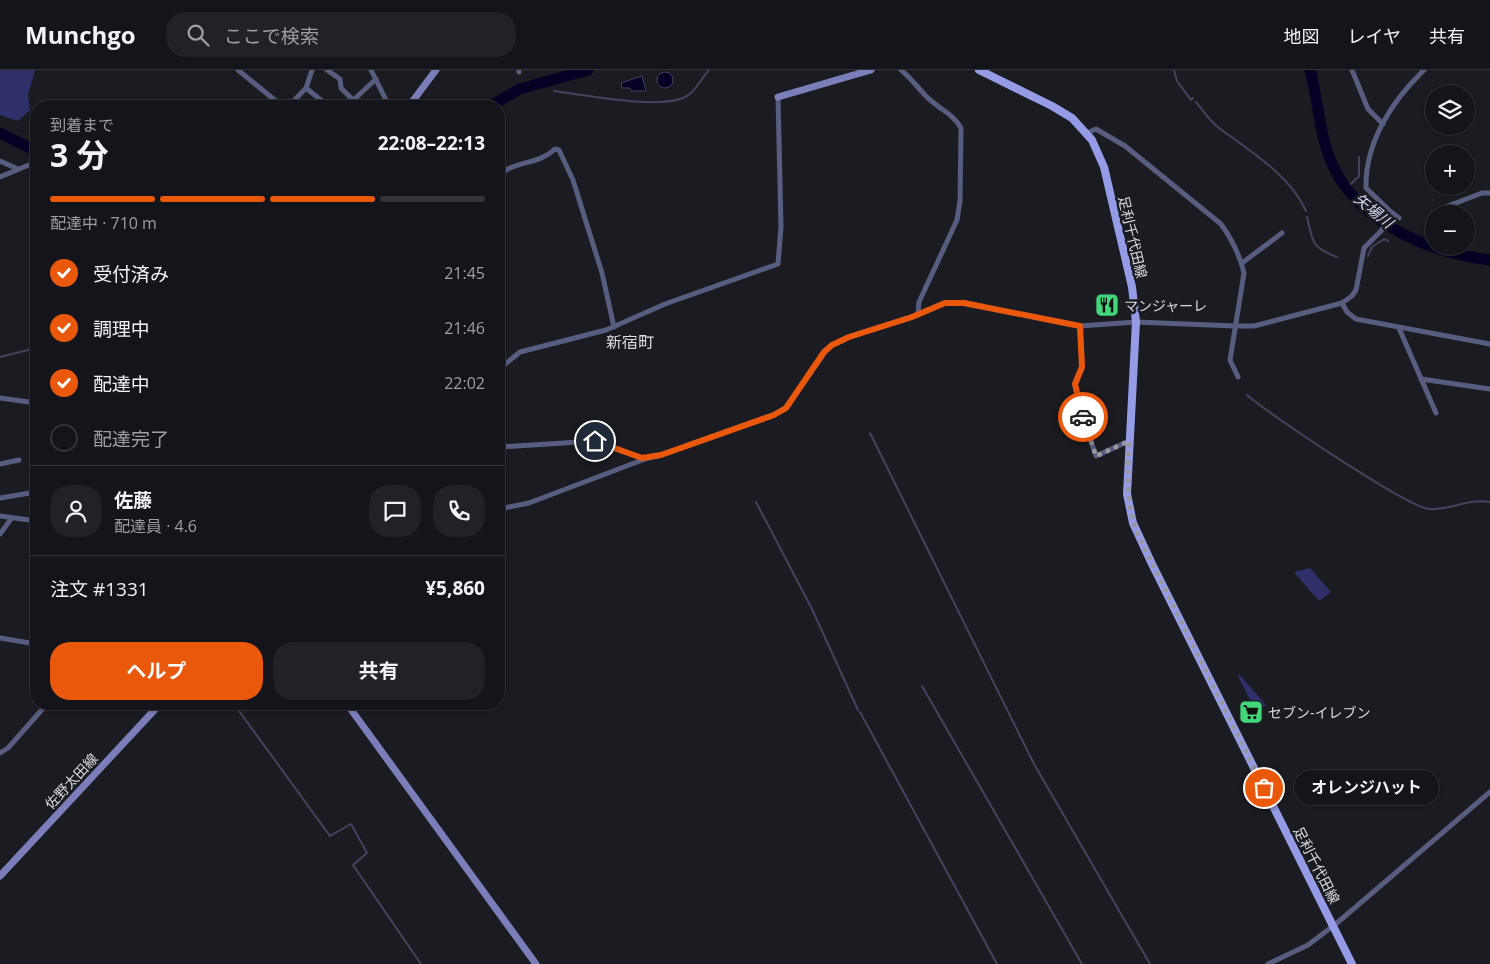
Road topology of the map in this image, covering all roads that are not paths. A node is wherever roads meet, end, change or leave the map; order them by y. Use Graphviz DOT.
graph roads {
  1 [pos="238,70"];
  2 [pos="312,70"];
  3 [pos="327,70"];
  4 [pos="371,70"];
  5 [pos="436,70"];
  6 [pos="871,70"];
  7 [pos="901,70"];
  8 [pos="979,70"];
  9 [pos="1352,70"];
  10 [pos="1424,70"];
  11 [pos="376,79"];
  12 [pos="306,88"];
  13 [pos="778,97"];
  14 [pos="275,100"];
  15 [pos="295,100"];
  16 [pos="321,100"];
  17 [pos="353,100"];
  18 [pos="386,100"];
  19 [pos="414,100"];
  20 [pos="1383,124"];
  21 [pos="1087,133"];
  22 [pos="0,161"];
  23 [pos="30,164"];
  24 [pos="18,169"];
  25 [pos="505,170"];
  26 [pos="0,176"];
  27 [pos="1490,193"];
  28 [pos="1454,204"];
  29 [pos="1451,205"];
  30 [pos="1391,214"];
  31 [pos="1400,218"];
  32 [pos="1282,233"];
  33 [pos="1242,263"];
  34 [pos="1342,302"];
  35 [pos="918,313"];
  36 [pos="1136,322"];
  37 [pos="1080,326"];
  38 [pos="1235,326"];
  39 [pos="614,327"];
  40 [pos="1399,328"];
  41 [pos="1490,344"];
  42 [pos="505,364"];
  43 [pos="1238,377"];
  44 [pos="1421,379"];
  45 [pos="1490,389"];
  46 [pos="0,398"];
  47 [pos="30,402"];
  48 [pos="1436,413"];
  49 [pos="1129,441"];
  50 [pos="505,447"];
  51 [pos="645,459"];
  52 [pos="20,460"];
  53 [pos="0,464"];
  54 [pos="30,493"];
  55 [pos="0,498"];
  56 [pos="505,508"];
  57 [pos="0,516"];
  58 [pos="11,519"];
  59 [pos="30,521"];
  60 [pos="0,534"];
  61 [pos="0,638"];
  62 [pos="30,643"];
  63 [pos="42,710"];
  64 [pos="154,710"];
  65 [pos="351,710"];
  66 [pos="0,753"];
  67 [pos="1490,792"];
  68 [pos="0,876"];
  69 [pos="1333,926"];
  70 [pos="536,964"];
  71 [pos="1268,964"];
  72 [pos="1352,964"];
  1 -- 14 [label="street"];
  2 -- 12 [label="street"];
  3 -- 17 [label="street"];
  4 -- 11 [label="street"];
  5 -- 19 [label="street"];
  6 -- 13 [label="street"];
  7 -- 35 [label="street"];
  8 -- 21 [label="main road, 足利千代田線"];
  9 -- 20 [label="street"];
  10 -- 20 [label="street"];
  11 -- 17 [label="street"];
  11 -- 18 [label="street"];
  12 -- 15 [label="street"];
  12 -- 16 [label="street"];
  13 -- 39 [label="street"];
  20 -- 30 [label="street"];
  21 -- 33 [label="street"];
  21 -- 36 [label="main road, 足利千代田線"];
  22 -- 24 [label="street"];
  23 -- 24 [label="street"];
  24 -- 26 [label="street"];
  25 -- 39 [label="street"];
  27 -- 28 [label="street"];
  28 -- 29 [label="street"];
  30 -- 31 [label="street"];
  30 -- 34 [label="street"];
  32 -- 33 [label="street"];
  33 -- 38 [label="street"];
  34 -- 38 [label="street"];
  34 -- 40 [label="street"];
  35 -- 37 [label="street"];
  35 -- 51 [label="street"];
  36 -- 37 [label="street"];
  36 -- 38 [label="street"];
  36 -- 49 [label="main road, 足利千代田線"];
  37 -- 49 [label="street"];
  38 -- 43 [label="street"];
  39 -- 42 [label="street"];
  40 -- 41 [label="street"];
  40 -- 44 [label="street"];
  44 -- 45 [label="street"];
  44 -- 48 [label="street"];
  46 -- 47 [label="street"];
  49 -- 69 [label="main road, 足利千代田線"];
  50 -- 51 [label="street"];
  51 -- 56 [label="street"];
  52 -- 53 [label="street"];
  54 -- 55 [label="street"];
  57 -- 58 [label="street"];
  58 -- 59 [label="street"];
  58 -- 60 [label="street"];
  61 -- 62 [label="street"];
  63 -- 66 [label="street"];
  64 -- 68 [label="street, 佐野太田線"];
  65 -- 70 [label="street"];
  67 -- 69 [label="street"];
  69 -- 71 [label="street"];
  69 -- 72 [label="main road, 足利千代田線"];
}
